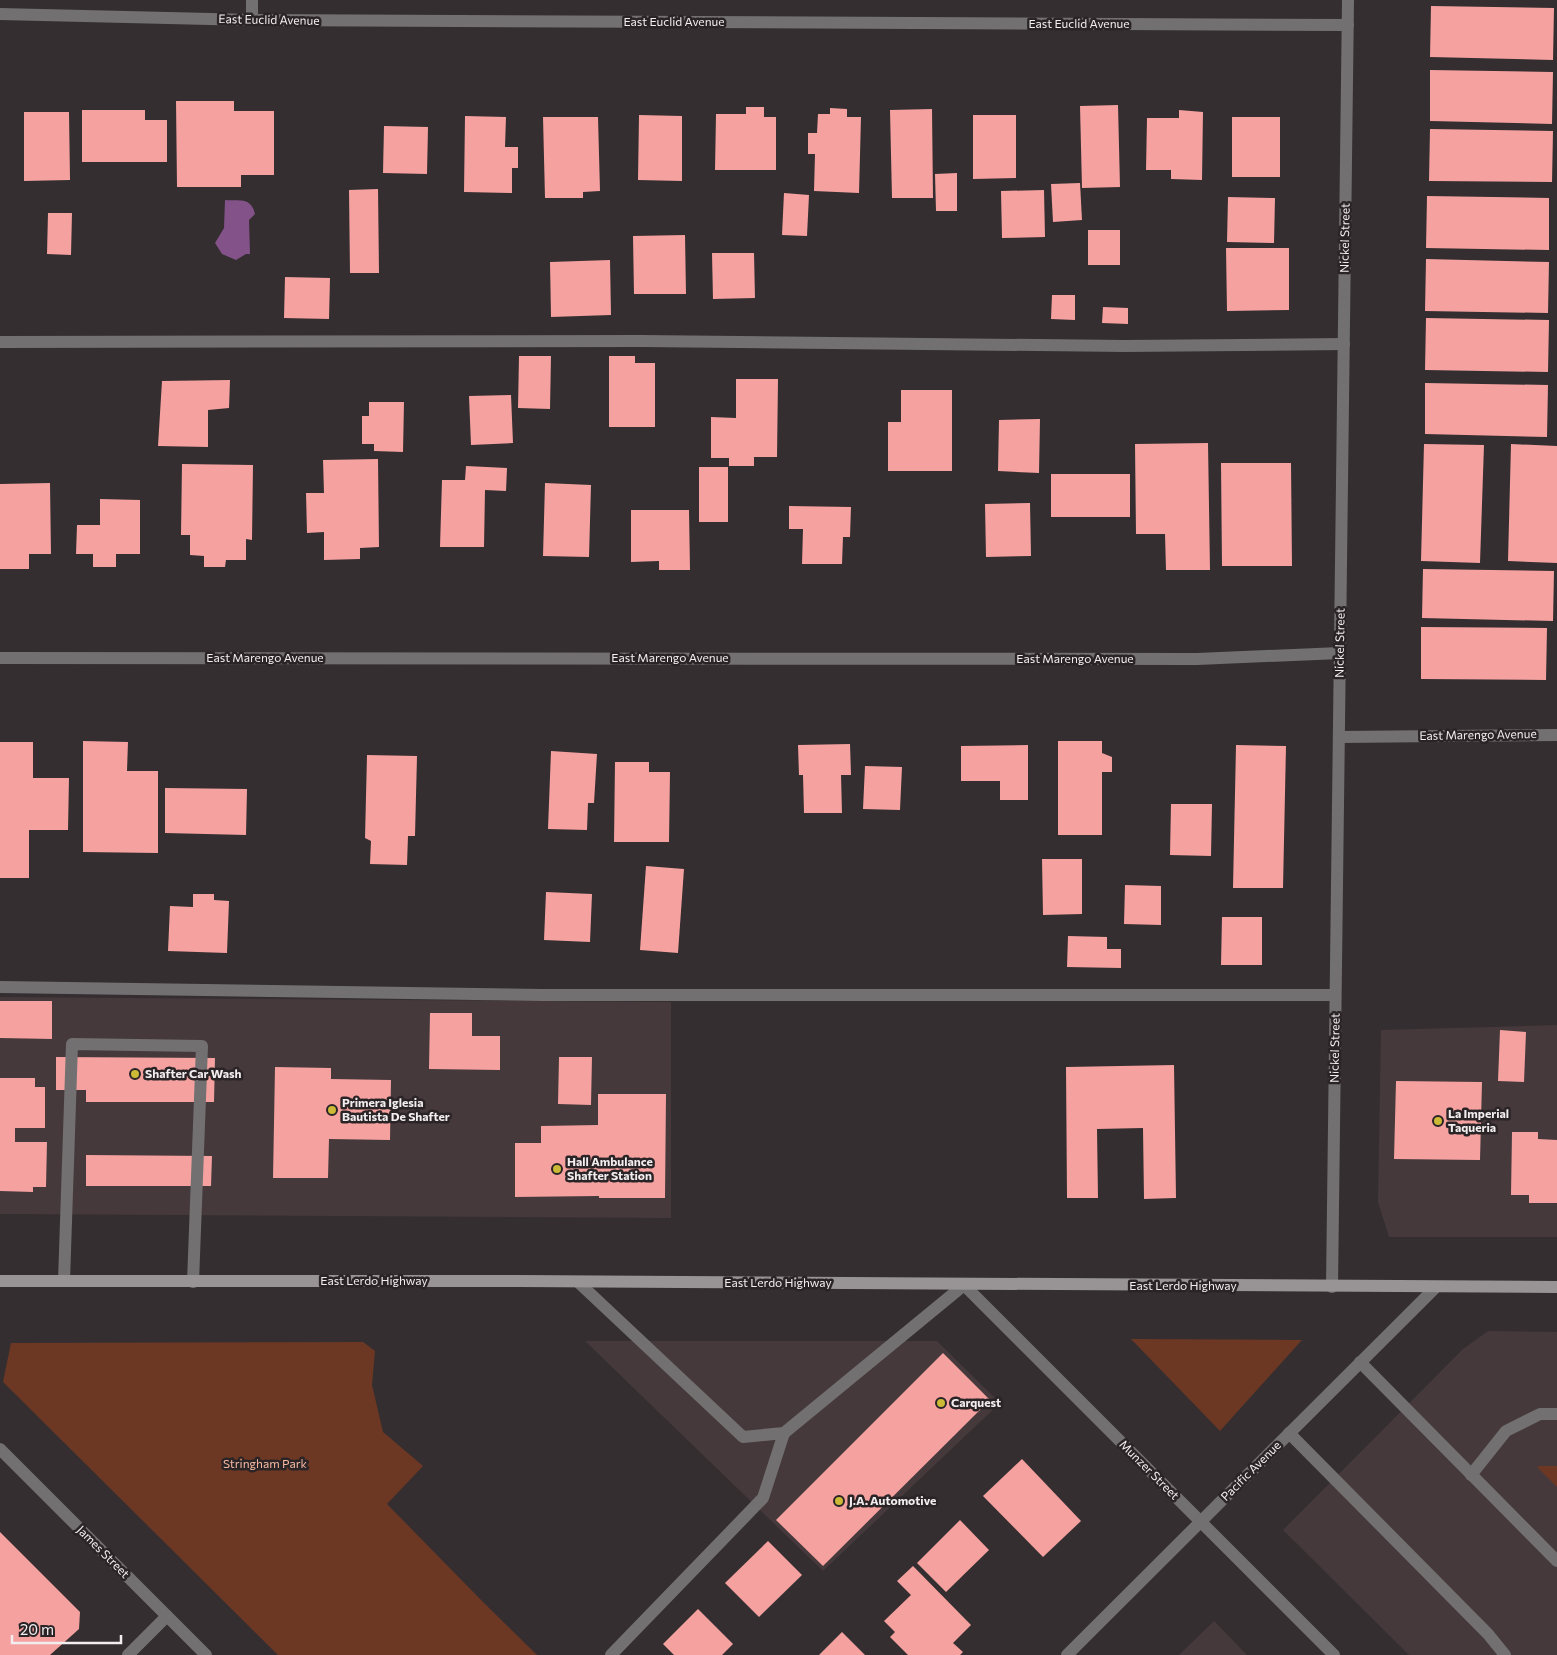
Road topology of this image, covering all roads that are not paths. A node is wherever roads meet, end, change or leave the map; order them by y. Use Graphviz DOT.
graph roads {
  1 [pos="252,0"];
  2 [pos="1348,0"];
  3 [pos="0,14"];
  4 [pos="252,20"];
  5 [pos="1348,25"];
  6 [pos="0,342"];
  7 [pos="1344,344"];
  8 [pos="1340,653"];
  9 [pos="0,658"];
  10 [pos="1557,735"];
  11 [pos="1339,737"];
  12 [pos="0,987"];
  13 [pos="1335,995"];
  14 [pos="0,1281"];
  15 [pos="64,1281"];
  16 [pos="193,1282"];
  17 [pos="578,1282"];
  18 [pos="964,1285"];
  19 [pos="1332,1287"];
  20 [pos="1436,1287"];
  21 [pos="1557,1287"];
  22 [pos="1360,1362"];
  23 [pos="1557,1414"];
  24 [pos="784,1433"];
  25 [pos="1289,1433"];
  26 [pos="0,1449"];
  27 [pos="1471,1475"];
  28 [pos="1200,1522"];
  29 [pos="1557,1561"];
  30 [pos="167,1616"];
  31 [pos="128,1655"];
  32 [pos="206,1655"];
  33 [pos="611,1655"];
  34 [pos="1067,1655"];
  35 [pos="1334,1655"];
  36 [pos="1505,1655"];
  1 -- 4 [label="street"];
  2 -- 5 [label="street, Nickel Street"];
  3 -- 4 [label="street, East Euclid Avenue"];
  4 -- 5 [label="street, East Euclid Avenue"];
  5 -- 7 [label="street, Nickel Street"];
  6 -- 7 [label="street"];
  7 -- 8 [label="street, Nickel Street"];
  8 -- 9 [label="street, East Marengo Avenue"];
  8 -- 11 [label="street, Nickel Street"];
  10 -- 11 [label="street, East Marengo Avenue"];
  11 -- 13 [label="street, Nickel Street"];
  12 -- 13 [label="street"];
  13 -- 19 [label="street, Nickel Street"];
  14 -- 15 [label="main road, East Lerdo Highway"];
  15 -- 16 [label="main road, East Lerdo Highway"];
  15 -- 16 [label="street"];
  16 -- 17 [label="main road, East Lerdo Highway"];
  17 -- 18 [label="main road, East Lerdo Highway"];
  17 -- 24 [label="street"];
  18 -- 19 [label="main road, East Lerdo Highway"];
  18 -- 24 [label="street"];
  18 -- 28 [label="street, Munzer Street"];
  19 -- 20 [label="main road, East Lerdo Highway"];
  20 -- 21 [label="main road, East Lerdo Highway"];
  20 -- 22 [label="street, Pacific Avenue"];
  22 -- 25 [label="street, Pacific Avenue"];
  22 -- 27 [label="street"];
  23 -- 27 [label="street"];
  24 -- 33 [label="street"];
  25 -- 28 [label="street, Pacific Avenue"];
  25 -- 36 [label="street"];
  26 -- 30 [label="street, James Street"];
  27 -- 29 [label="street"];
  28 -- 34 [label="street, Pacific Avenue"];
  28 -- 35 [label="street, Munzer Street"];
  30 -- 31 [label="street"];
  30 -- 32 [label="street, James Street"];
}
